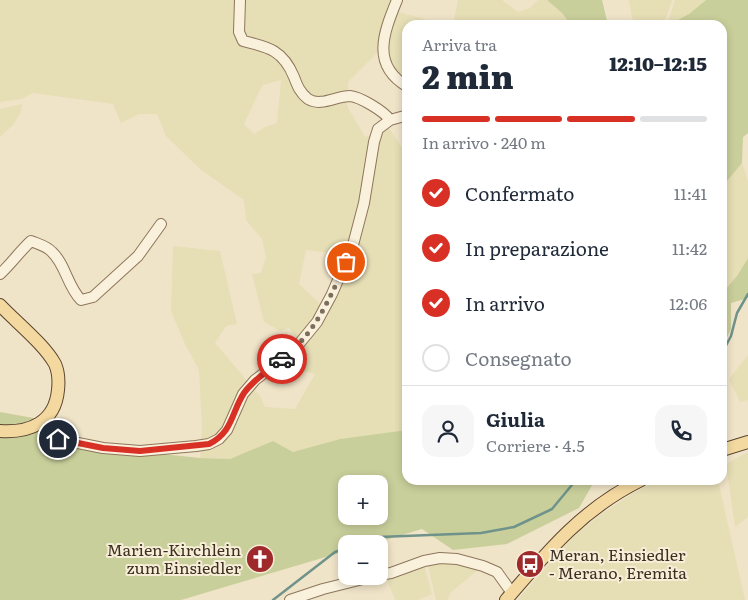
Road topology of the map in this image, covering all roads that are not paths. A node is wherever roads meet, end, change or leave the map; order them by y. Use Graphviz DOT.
graph roads {
  1 [pos="240,0"];
  2 [pos="397,0"];
  3 [pos="402,82"];
  4 [pos="402,117"];
  5 [pos="390,120"];
  6 [pos="161,224"];
  7 [pos="0,274"];
  8 [pos="0,305"];
  9 [pos="40,424"];
  10 [pos="0,431"];
  11 [pos="748,442"];
  12 [pos="727,448"];
  13 [pos="633,485"];
  14 [pos="388,574"];
  15 [pos="339,585"];
  16 [pos="509,596"];
  17 [pos="290,600"];
  1 -- 5 [label="street"];
  2 -- 3 [label="street"];
  4 -- 5 [label="street"];
  5 -- 9 [label="street"];
  6 -- 7 [label="street"];
  8 -- 9 [label="main road"];
  9 -- 10 [label="main road"];
  11 -- 12 [label="main road"];
  13 -- 16 [label="main road"];
  14 -- 16 [label="street"];
  15 -- 17 [label="street"];
}
